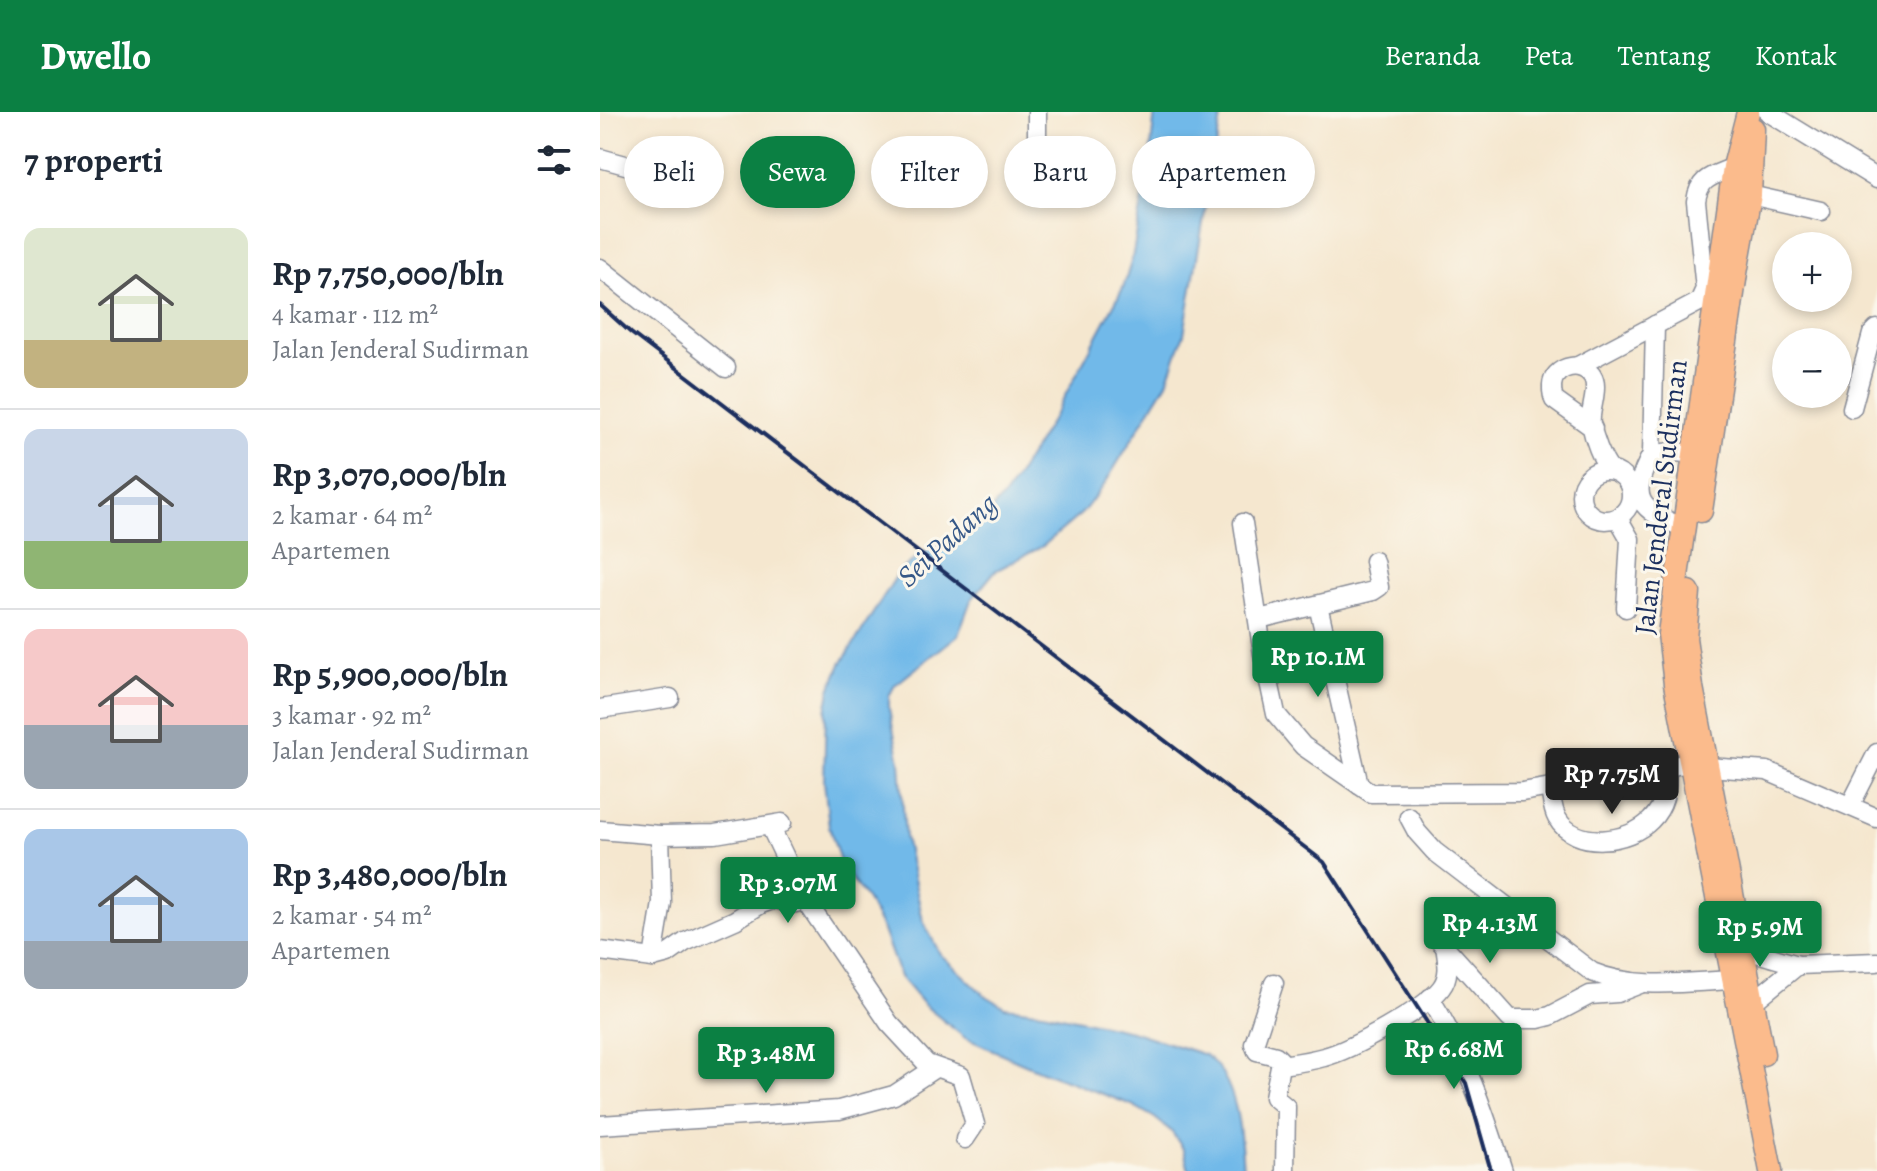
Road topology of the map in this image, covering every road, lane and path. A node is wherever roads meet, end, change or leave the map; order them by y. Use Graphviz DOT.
graph roads {
  1 [pos="1037,112"];
  2 [pos="1751,112"];
  3 [pos="1768,112"];
  4 [pos="1795,119"];
  5 [pos="1037,136"];
  6 [pos="600,158"];
  7 [pos="624,165"];
  8 [pos="1734,167"];
  9 [pos="1877,179"];
  10 [pos="1750,195"];
  11 [pos="1821,211"];
  12 [pos="600,268"];
  13 [pos="1655,325"];
  14 [pos="1877,329"];
  15 [pos="1578,366"];
  16 [pos="726,368"];
  17 [pos="1852,408"];
  18 [pos="1593,428"];
  19 [pos="1652,454"];
  20 [pos="1702,455"];
  21 [pos="1610,470"];
  22 [pos="1633,486"];
  23 [pos="1648,510"];
  24 [pos="1618,518"];
  25 [pos="1243,523"];
  26 [pos="1684,528"];
  27 [pos="1630,539"];
  28 [pos="1374,561"];
  29 [pos="1318,605"];
  30 [pos="1626,608"];
  31 [pos="1259,619"];
  32 [pos="670,698"];
  33 [pos="600,709"];
  34 [pos="1877,753"];
  35 [pos="1699,765"];
  36 [pos="1666,767"];
  37 [pos="1359,785"];
  38 [pos="1550,788"];
  39 [pos="1850,806"];
  40 [pos="1409,817"];
  41 [pos="1877,818"];
  42 [pos="600,830"];
  43 [pos="660,835"];
  44 [pos="806,901"];
  45 [pos="600,951"];
  46 [pos="1735,951"];
  47 [pos="653,958"];
  48 [pos="1877,962"];
  49 [pos="1798,965"];
  50 [pos="1733,980"];
  51 [pos="1644,982"];
  52 [pos="1274,983"];
  53 [pos="1430,998"];
  54 [pos="1746,1004"];
  55 [pos="1281,1065"];
  56 [pos="935,1068"];
  57 [pos="600,1125"];
  58 [pos="965,1139"];
  59 [pos="1285,1171"];
  60 [pos="1503,1171"];
  61 [pos="1771,1171"];
  62 [pos="1786,1171"];
  1 -- 5 [label="street"];
  2 -- 8 [label="main road, Jalan Jenderal Sudirman"];
  2 -- 10 [label="main road, Jalan Jenderal Sudirman"];
  3 -- 4 [label="street"];
  4 -- 9 [label="street"];
  6 -- 7 [label="street"];
  8 -- 13 [label="street"];
  8 -- 20 [label="main road, Jalan Jenderal Sudirman"];
  10 -- 11 [label="street"];
  10 -- 20 [label="main road, Jalan Jenderal Sudirman"];
  12 -- 16 [label="street"];
  13 -- 15 [label="street"];
  13 -- 19 [label="street"];
  14 -- 17 [label="street"];
  15 -- 18 [label="street"];
  15 -- 18 [label="street"];
  18 -- 21 [label="street"];
  19 -- 20 [label="street"];
  19 -- 22 [label="street"];
  20 -- 26 [label="main road, Jalan Jenderal Sudirman"];
  20 -- 35 [label="main road, Jalan Jenderal Sudirman"];
  21 -- 22 [label="street"];
  21 -- 24 [label="street"];
  22 -- 23 [label="street"];
  22 -- 24 [label="street"];
  23 -- 26 [label="street"];
  23 -- 27 [label="street"];
  24 -- 27 [label="street"];
  25 -- 31 [label="street"];
  26 -- 35 [label="main road, Jalan Jenderal Sudirman"];
  27 -- 30 [label="street"];
  28 -- 29 [label="street"];
  29 -- 31 [label="street"];
  29 -- 37 [label="street"];
  31 -- 37 [label="street"];
  32 -- 33 [label="street"];
  34 -- 39 [label="street"];
  35 -- 36 [label="street"];
  35 -- 39 [label="street"];
  35 -- 46 [label="main road, Jalan Jenderal Sudirman"];
  36 -- 38 [label="street"];
  36 -- 38 [label="street"];
  37 -- 38 [label="street"];
  39 -- 41 [label="street"];
  40 -- 51 [label="street"];
  42 -- 43 [label="street"];
  43 -- 44 [label="street"];
  43 -- 47 [label="street"];
  44 -- 47 [label="street"];
  44 -- 56 [label="street"];
  45 -- 47 [label="street"];
  46 -- 49 [label="street"];
  46 -- 50 [label="main road, Jalan Jenderal Sudirman"];
  46 -- 54 [label="main road, Jalan Jenderal Sudirman"];
  48 -- 49 [label="street"];
  49 -- 54 [label="street"];
  50 -- 51 [label="street"];
  50 -- 54 [label="main road, Jalan Jenderal Sudirman"];
  51 -- 53 [label="street"];
  52 -- 55 [label="street"];
  53 -- 55 [label="street"];
  53 -- 60 [label="street"];
  54 -- 61 [label="main road, Jalan Jenderal Sudirman"];
  54 -- 62 [label="main road, Jalan Jenderal Sudirman"];
  55 -- 59 [label="street"];
  56 -- 57 [label="street"];
  56 -- 58 [label="street"];
}
